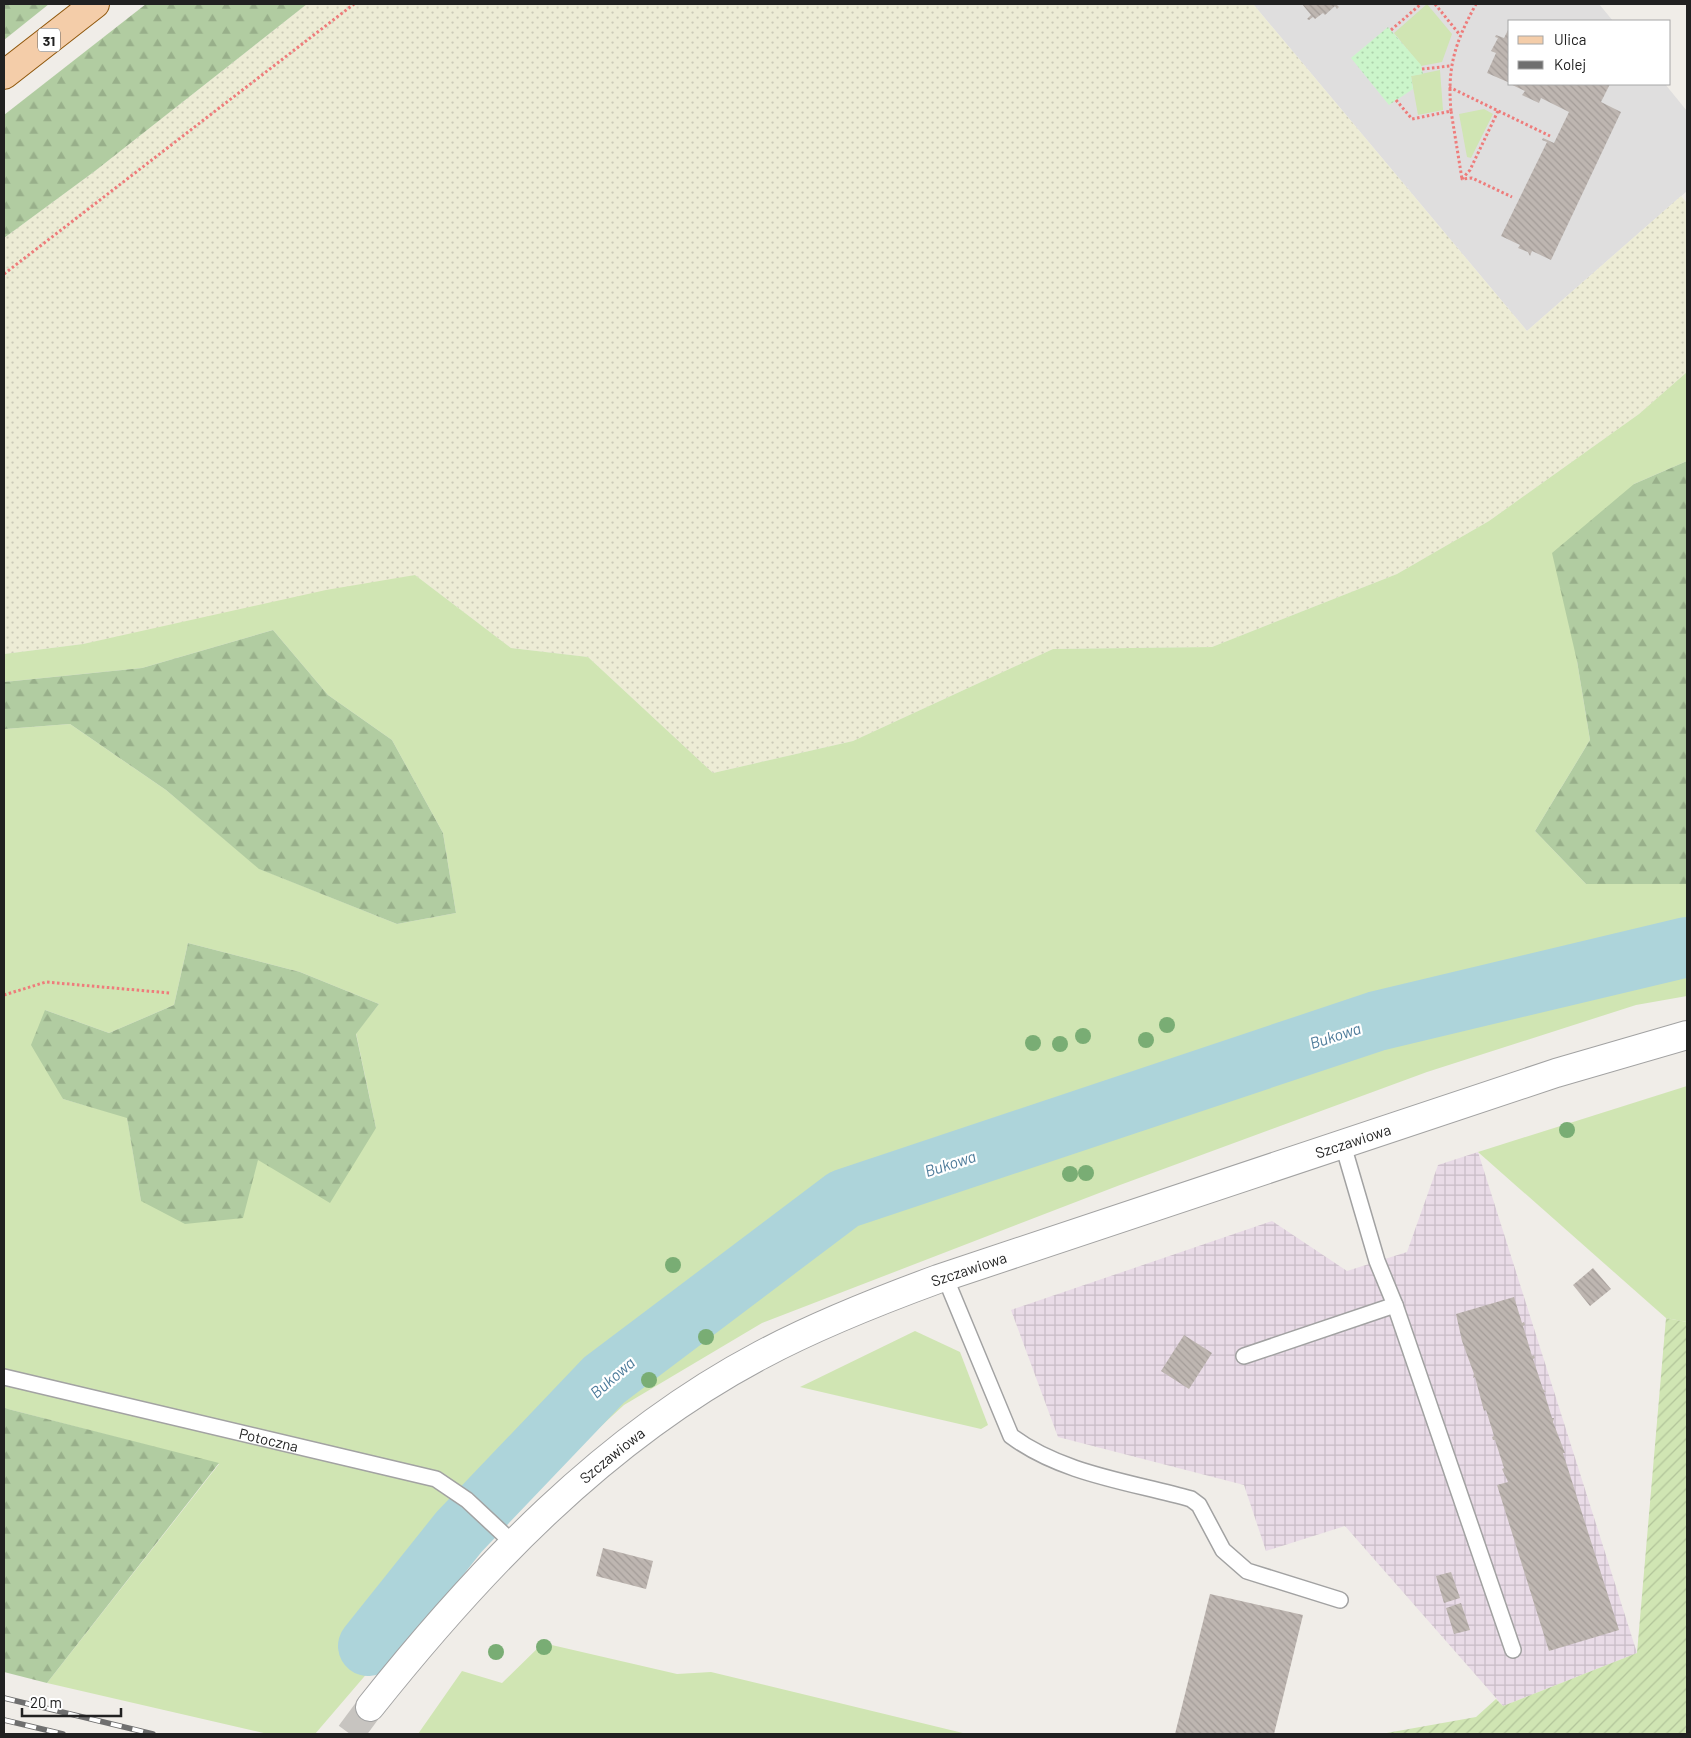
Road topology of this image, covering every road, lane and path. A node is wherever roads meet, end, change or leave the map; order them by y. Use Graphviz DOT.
graph roads {
  1 [pos="95,4"];
  2 [pos="354,4"];
  3 [pos="1421,4"];
  4 [pos="1434,4"];
  5 [pos="1476,4"];
  6 [pos="1391,30"];
  7 [pos="1460,35"];
  8 [pos="1450,66"];
  9 [pos="1422,69"];
  10 [pos="4,75"];
  11 [pos="1449,87"];
  12 [pos="1396,100"];
  13 [pos="1451,111"];
  14 [pos="1498,111"];
  15 [pos="1550,136"];
  16 [pos="1462,179"];
  17 [pos="1512,197"];
  18 [pos="4,274"];
  19 [pos="170,993"];
  20 [pos="4,995"];
  21 [pos="1687,1035"];
  22 [pos="1343,1145"];
  23 [pos="945,1277"];
  24 [pos="1395,1305"];
  25 [pos="1244,1356"];
  26 [pos="4,1377"];
  27 [pos="513,1543"];
  28 [pos="1340,1600"];
  29 [pos="1513,1650"];
  30 [pos="370,1707"];
  1 -- 10 [label="main road, 31"];
  2 -- 18 [label="path"];
  3 -- 6 [label="path"];
  4 -- 7 [label="path"];
  5 -- 7 [label="path"];
  7 -- 8 [label="path"];
  8 -- 9 [label="path"];
  8 -- 11 [label="path"];
  11 -- 13 [label="path"];
  11 -- 14 [label="path"];
  12 -- 13 [label="path"];
  13 -- 16 [label="path"];
  14 -- 15 [label="path"];
  14 -- 16 [label="path"];
  16 -- 17 [label="path"];
  19 -- 20 [label="path"];
  21 -- 22 [label="street, Szczawiowa"];
  22 -- 23 [label="street, Szczawiowa"];
  22 -- 24 [label="lane"];
  23 -- 27 [label="street, Szczawiowa"];
  23 -- 28 [label="lane"];
  24 -- 25 [label="lane"];
  24 -- 29 [label="lane"];
  26 -- 27 [label="lane, Potoczna"];
  27 -- 30 [label="street, Szczawiowa"];
}
